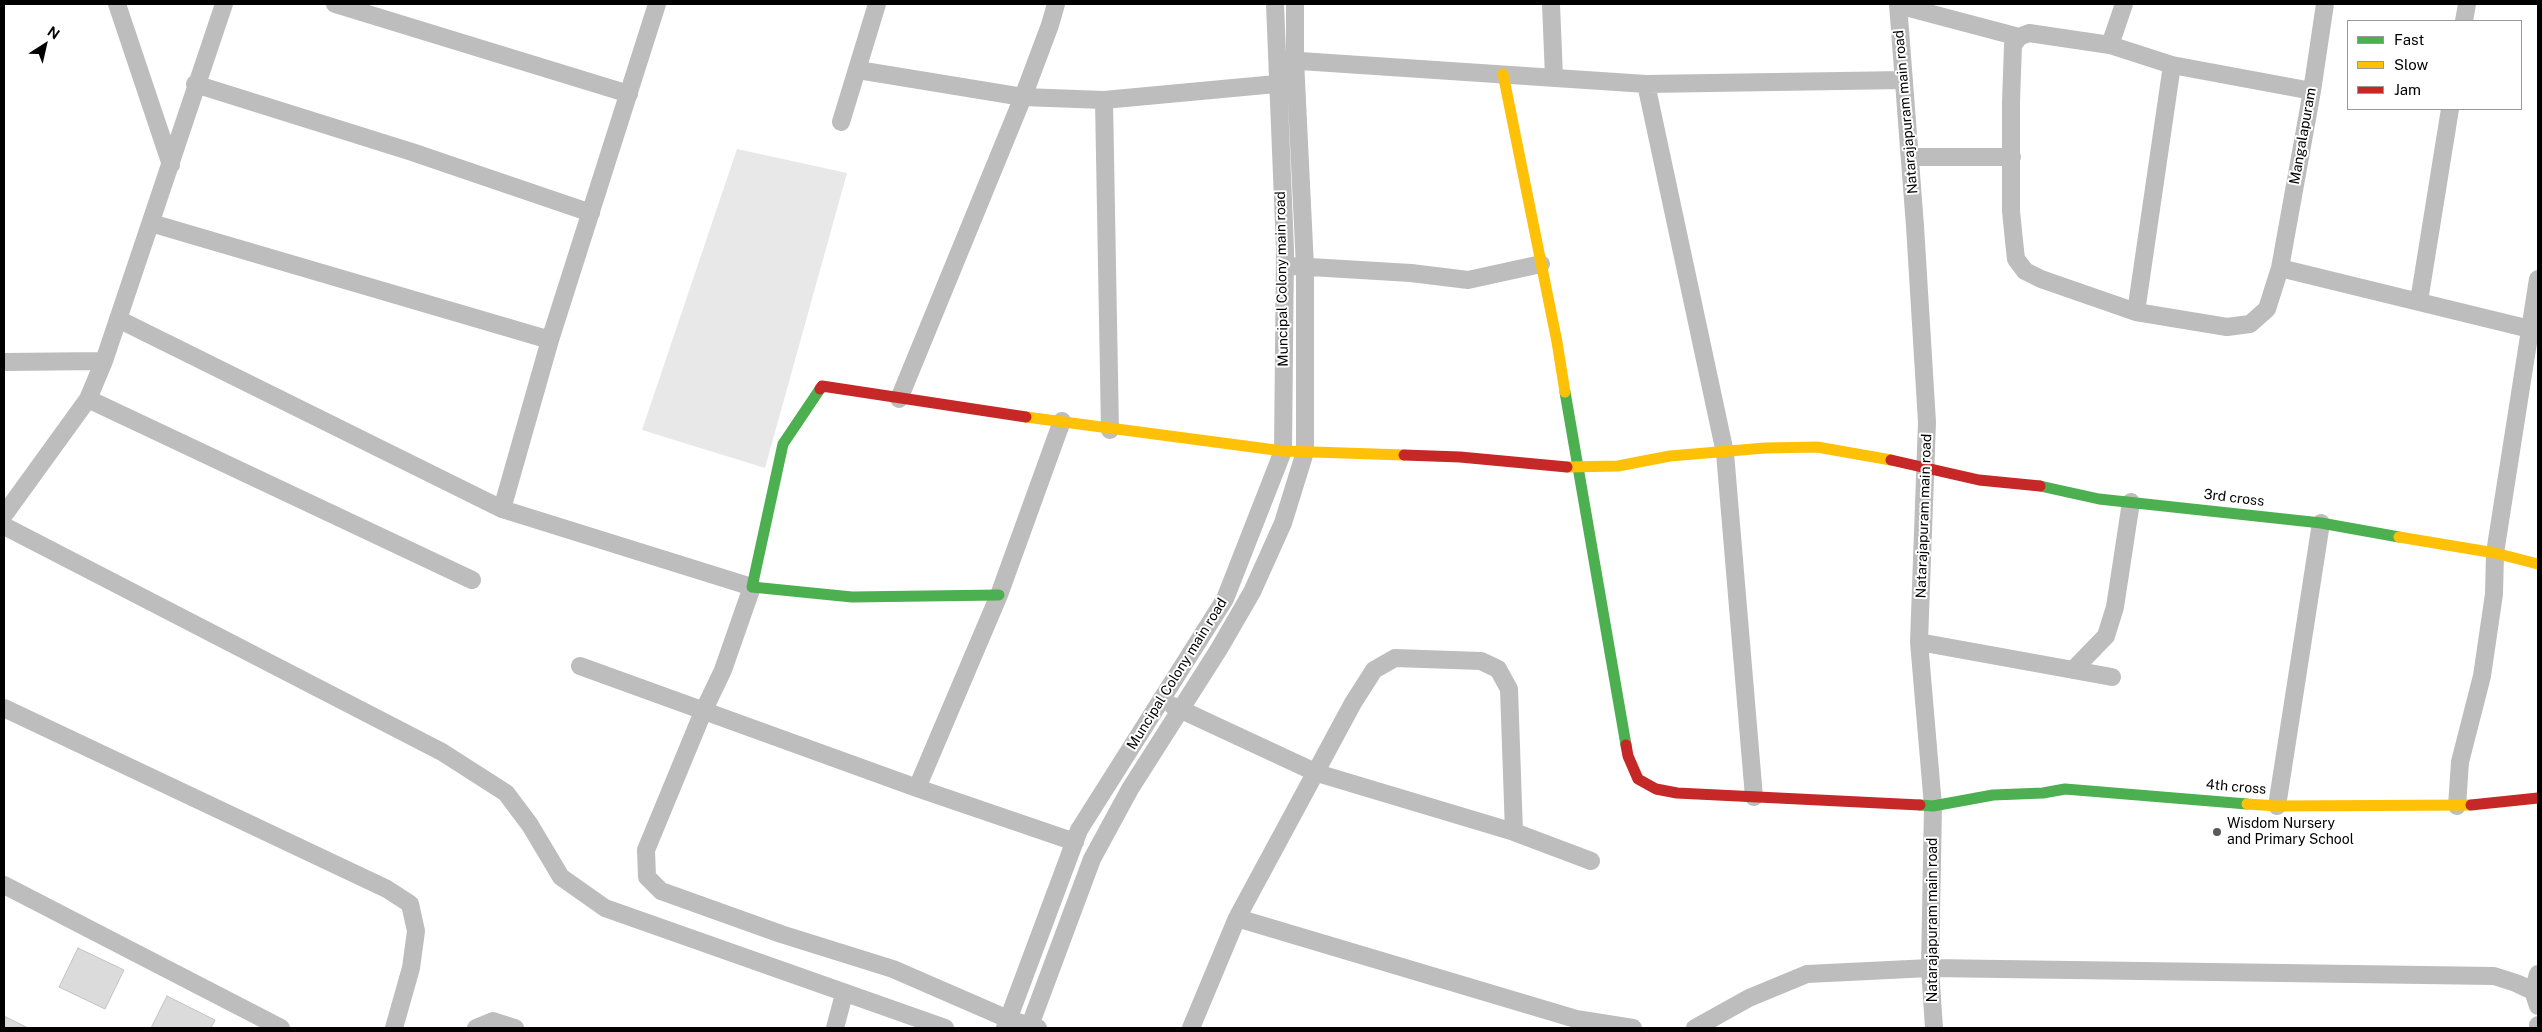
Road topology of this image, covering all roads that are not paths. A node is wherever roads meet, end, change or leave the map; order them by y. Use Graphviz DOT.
graph roads {
  1 [pos="117,4"];
  2 [pos="224,4"];
  3 [pos="335,4"];
  4 [pos="657,4"];
  5 [pos="877,4"];
  6 [pos="1056,4"];
  7 [pos="1275,4"];
  8 [pos="1295,4"];
  9 [pos="1551,4"];
  10 [pos="1898,4"];
  11 [pos="2124,4"];
  12 [pos="2325,4"];
  13 [pos="2467,4"];
  14 [pos="2464,20"];
  15 [pos="2019,37"];
  16 [pos="2110,45"];
  17 [pos="1276,60"];
  18 [pos="1295,60"];
  19 [pos="2172,65"];
  20 [pos="858,70"];
  21 [pos="1503,74"];
  22 [pos="1554,77"];
  23 [pos="1904,80"];
  24 [pos="195,84"];
  25 [pos="1276,84"];
  26 [pos="1646,84"];
  27 [pos="2312,91"];
  28 [pos="629,94"];
  29 [pos="1023,97"];
  30 [pos="1104,100"];
  31 [pos="2450,110"];
  32 [pos="841,122"];
  33 [pos="1910,157"];
  34 [pos="2012,158"];
  35 [pos="171,165"];
  36 [pos="591,213"];
  37 [pos="151,223"];
  38 [pos="1541,264"];
  39 [pos="1285,266"];
  40 [pos="1305,267"];
  41 [pos="2280,268"];
  42 [pos="2538,279"];
  43 [pos="2419,301"];
  44 [pos="2136,312"];
  45 [pos="118,318"];
  46 [pos="2534,330"];
  47 [pos="550,340"];
  48 [pos="104,361"];
  49 [pos="4,362"];
  50 [pos="88,399"];
  51 [pos="899,399"];
  52 [pos="1062,421"];
  53 [pos="1110,430"];
  54 [pos="1282,451"];
  55 [pos="1305,452"];
  56 [pos="1725,453"];
  57 [pos="1926,467"];
  58 [pos="1576,468"];
  59 [pos="2131,502"];
  60 [pos="502,509"];
  61 [pos="4,515"];
  62 [pos="2321,523"];
  63 [pos="4,526"];
  64 [pos="2495,553"];
  65 [pos="2538,564"];
  66 [pos="472,580"];
  67 [pos="752,587"];
  68 [pos="999,595"];
  69 [pos="1919,642"];
  70 [pos="580,666"];
  71 [pos="2074,670"];
  72 [pos="2112,677"];
  73 [pos="1161,700"];
  74 [pos="4,708"];
  75 [pos="1182,710"];
  76 [pos="703,712"];
  77 [pos="1317,773"];
  78 [pos="917,788"];
  79 [pos="1754,797"];
  80 [pos="2538,798"];
  81 [pos="1933,806"];
  82 [pos="2277,806"];
  83 [pos="2457,806"];
  84 [pos="1514,832"];
  85 [pos="1075,842"];
  86 [pos="1591,861"];
  87 [pos="4,885"];
  88 [pos="1237,918"];
  89 [pos="1930,968"];
  90 [pos="2538,974"];
  91 [pos="844,994"];
  92 [pos="2536,998"];
  93 [pos="1006,1024"];
  94 [pos="1032,1027"];
  95 [pos="281,1028"];
  96 [pos="394,1028"];
  97 [pos="476,1028"];
  98 [pos="515,1028"];
  99 [pos="835,1028"];
  100 [pos="945,1028"];
  101 [pos="1190,1028"];
  102 [pos="1633,1028"];
  103 [pos="1695,1028"];
  104 [pos="1934,1028"];
  1 -- 35 [label="street"];
  2 -- 24 [label="street"];
  3 -- 28 [label="street"];
  4 -- 28 [label="street"];
  5 -- 20 [label="street"];
  6 -- 29 [label="street"];
  7 -- 17 [label="street, Muncipal Colony main road"];
  8 -- 18 [label="street"];
  9 -- 22 [label="street"];
  10 -- 15 [label="street"];
  10 -- 23 [label="street, Natarajapuram main road"];
  11 -- 16 [label="street"];
  12 -- 27 [label="street, Mangalapuram"];
  13 -- 14 [label="street"];
  15 -- 16 [label="street"];
  15 -- 34 [label="street, Mangalapuram"];
  16 -- 19 [label="street"];
  17 -- 18 [label="street"];
  17 -- 25 [label="street, Muncipal Colony main road"];
  18 -- 21 [label="street"];
  18 -- 40 [label="street"];
  19 -- 27 [label="street"];
  19 -- 44 [label="street"];
  20 -- 29 [label="street"];
  20 -- 32 [label="street"];
  21 -- 22 [label="street"];
  21 -- 38 [label="street, 4th cross"];
  22 -- 26 [label="street"];
  23 -- 26 [label="street"];
  23 -- 33 [label="street, Natarajapuram main road"];
  24 -- 35 [label="street"];
  24 -- 36 [label="street"];
  25 -- 30 [label="street"];
  25 -- 39 [label="street, Muncipal Colony main road"];
  26 -- 56 [label="street"];
  27 -- 41 [label="street, Mangalapuram"];
  28 -- 36 [label="street"];
  29 -- 30 [label="street"];
  29 -- 51 [label="street"];
  30 -- 53 [label="street"];
  31 -- 43 [label="street"];
  33 -- 34 [label="street"];
  33 -- 57 [label="street, Natarajapuram main road"];
  34 -- 44 [label="street, Mangalapuram"];
  35 -- 37 [label="street"];
  36 -- 47 [label="street"];
  37 -- 45 [label="street"];
  37 -- 47 [label="street"];
  38 -- 40 [label="street"];
  38 -- 58 [label="street, 4th cross"];
  39 -- 40 [label="street"];
  39 -- 54 [label="street, Muncipal Colony main road"];
  40 -- 55 [label="street"];
  41 -- 43 [label="street"];
  41 -- 44 [label="street, Mangalapuram"];
  42 -- 46 [label="street"];
  43 -- 46 [label="street"];
  45 -- 48 [label="street"];
  45 -- 60 [label="street"];
  46 -- 64 [label="street"];
  47 -- 60 [label="street"];
  48 -- 49 [label="street"];
  48 -- 50 [label="street"];
  50 -- 61 [label="street"];
  50 -- 66 [label="street"];
  51 -- 52 [label="street, 3rd cross"];
  51 -- 67 [label="street, 3rd cross"];
  52 -- 53 [label="street, 3rd cross"];
  52 -- 68 [label="street"];
  53 -- 54 [label="street, 3rd cross"];
  54 -- 55 [label="street, 3rd cross"];
  54 -- 73 [label="street, Muncipal Colony main road"];
  55 -- 58 [label="street, 3rd cross"];
  55 -- 75 [label="street"];
  56 -- 57 [label="street, 3rd cross"];
  56 -- 58 [label="street, 3rd cross"];
  56 -- 79 [label="street"];
  57 -- 59 [label="street, 3rd cross"];
  57 -- 69 [label="street, Natarajapuram main road"];
  58 -- 79 [label="street, 4th cross"];
  59 -- 62 [label="street, 3rd cross"];
  59 -- 71 [label="street"];
  60 -- 67 [label="street"];
  62 -- 64 [label="street, 3rd cross"];
  62 -- 82 [label="street"];
  63 -- 91 [label="street"];
  64 -- 65 [label="street, 3rd cross"];
  64 -- 83 [label="street"];
  67 -- 68 [label="street"];
  67 -- 76 [label="street"];
  68 -- 78 [label="street"];
  69 -- 71 [label="street"];
  69 -- 81 [label="street, Natarajapuram main road"];
  70 -- 76 [label="street"];
  71 -- 72 [label="street"];
  73 -- 75 [label="street"];
  73 -- 85 [label="street, Muncipal Colony main road"];
  74 -- 96 [label="street"];
  75 -- 77 [label="street"];
  75 -- 94 [label="street"];
  76 -- 78 [label="street"];
  76 -- 93 [label="street"];
  77 -- 84 [label="street"];
  77 -- 84 [label="street"];
  77 -- 88 [label="street"];
  78 -- 85 [label="street"];
  79 -- 81 [label="street, 4th cross"];
  80 -- 83 [label="street, 4th cross"];
  81 -- 82 [label="street, 4th cross"];
  81 -- 89 [label="street, Natarajapuram main road"];
  82 -- 83 [label="street, 4th cross"];
  84 -- 86 [label="street"];
  85 -- 93 [label="street, Muncipal Colony main road"];
  87 -- 95 [label="street"];
  88 -- 101 [label="street"];
  88 -- 102 [label="street"];
  89 -- 92 [label="street"];
  89 -- 103 [label="street"];
  89 -- 104 [label="street, Natarajapuram main road"];
  90 -- 92 [label="street"];
  91 -- 99 [label="street"];
  91 -- 100 [label="street"];
  93 -- 94 [label="street"];
  97 -- 98 [label="street"];
}
